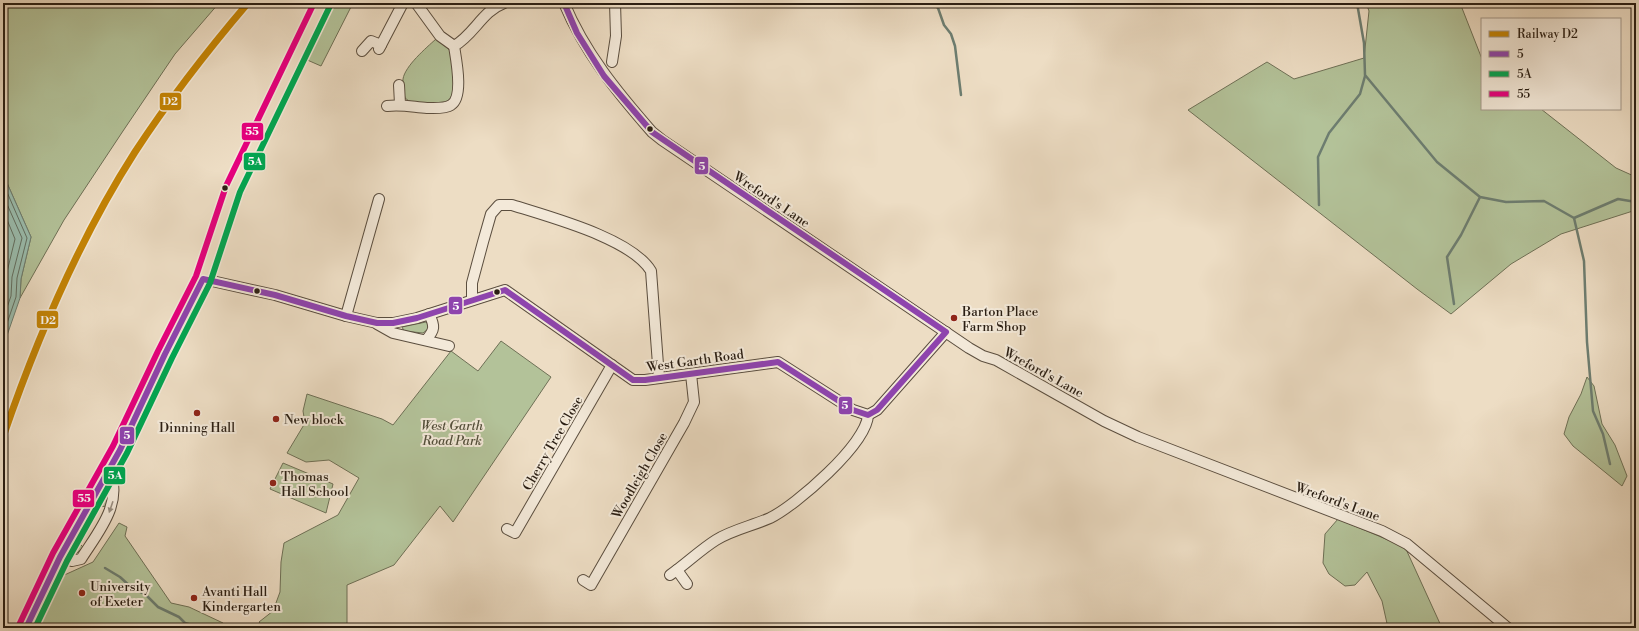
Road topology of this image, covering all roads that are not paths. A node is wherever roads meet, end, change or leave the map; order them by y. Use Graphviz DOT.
graph roads {
  1 [pos="323,3"];
  2 [pos="402,3"];
  3 [pos="416,3"];
  4 [pos="504,3"];
  5 [pos="564,3"];
  6 [pos="614,3"];
  7 [pos="454,46"];
  8 [pos="362,51"];
  9 [pos="612,62"];
  10 [pos="399,85"];
  11 [pos="400,104"];
  12 [pos="387,106"];
  13 [pos="379,199"];
  14 [pos="204,279"];
  15 [pos="472,300"];
  16 [pos="429,314"];
  17 [pos="346,316"];
  18 [pos="377,323"];
  19 [pos="946,332"];
  20 [pos="426,340"];
  21 [pos="449,346"];
  22 [pos="612,365"];
  23 [pos="691,374"];
  24 [pos="660,378"];
  25 [pos="868,415"];
  26 [pos="515,533"];
  27 [pos="591,584"];
  28 [pos="687,584"];
  29 [pos="26,628"];
  30 [pos="1508,628"];
  1 -- 14 [label="highway"];
  2 -- 8 [label="street"];
  3 -- 7 [label="street"];
  4 -- 7 [label="street"];
  5 -- 19 [label="street, Wreford's Lane"];
  6 -- 9 [label="street"];
  7 -- 11 [label="street"];
  10 -- 11 [label="street"];
  11 -- 12 [label="street"];
  13 -- 17 [label="street"];
  14 -- 17 [label="street, West Garth Road"];
  14 -- 29 [label="highway"];
  15 -- 16 [label="street, West Garth Road"];
  15 -- 22 [label="street, West Garth Road"];
  15 -- 24 [label="street"];
  16 -- 18 [label="street, West Garth Road"];
  16 -- 20 [label="street"];
  17 -- 18 [label="street, West Garth Road"];
  18 -- 20 [label="street, West Garth Road"];
  19 -- 25 [label="street"];
  19 -- 30 [label="street, Wreford's Lane"];
  20 -- 21 [label="street, West Garth Road"];
  22 -- 24 [label="street, West Garth Road"];
  22 -- 26 [label="street, Cherry Tree Close"];
  23 -- 24 [label="street, West Garth Road"];
  23 -- 25 [label="street, West Garth Road"];
  23 -- 27 [label="street, Woodleigh Close"];
  25 -- 28 [label="street"];
}
